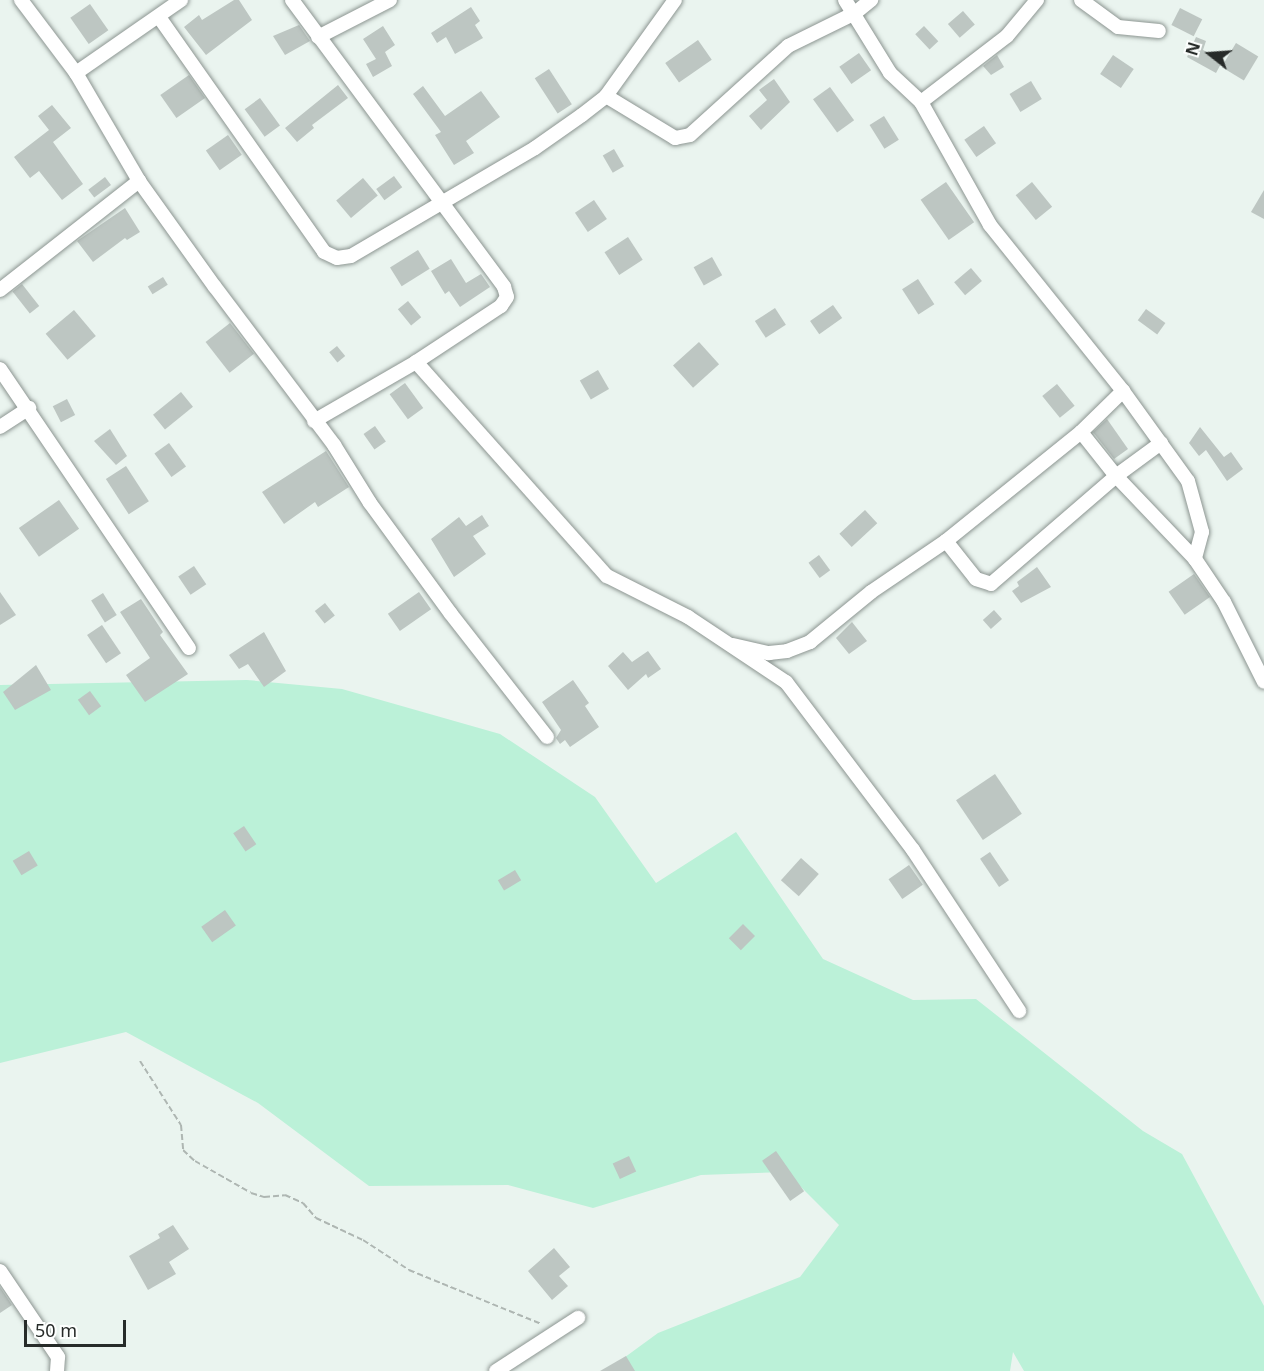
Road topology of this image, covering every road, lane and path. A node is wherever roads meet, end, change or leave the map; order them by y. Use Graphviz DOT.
graph roads {
  1 [pos="21,0"];
  2 [pos="181,0"];
  3 [pos="292,0"];
  4 [pos="390,0"];
  5 [pos="675,0"];
  6 [pos="845,0"];
  7 [pos="871,0"];
  8 [pos="1037,0"];
  9 [pos="1081,0"];
  10 [pos="855,13"];
  11 [pos="159,17"];
  12 [pos="1159,31"];
  13 [pos="318,37"];
  14 [pos="76,73"];
  15 [pos="606,96"];
  16 [pos="921,102"];
  17 [pos="139,181"];
  18 [pos="439,203"];
  19 [pos="0,290"];
  20 [pos="416,362"];
  21 [pos="0,369"];
  22 [pos="1123,391"];
  23 [pos="29,408"];
  24 [pos="314,421"];
  25 [pos="0,427"];
  26 [pos="1080,432"];
  27 [pos="1161,443"];
  28 [pos="1116,476"];
  29 [pos="946,541"];
  30 [pos="1195,559"];
  31 [pos="726,643"];
  32 [pos="189,648"];
  33 [pos="1264,682"];
  34 [pos="547,737"];
  35 [pos="1018,1011"];
  36 [pos="140,1060"];
  37 [pos="0,1271"];
  38 [pos="578,1318"];
  39 [pos="558,1330"];
  40 [pos="57,1371"];
  41 [pos="496,1371"];
  1 -- 14 [label="street"];
  2 -- 11 [label="street"];
  3 -- 13 [label="street"];
  4 -- 13 [label="street"];
  5 -- 15 [label="street"];
  6 -- 10 [label="street"];
  7 -- 10 [label="street"];
  8 -- 16 [label="street"];
  9 -- 12 [label="street"];
  10 -- 15 [label="street"];
  10 -- 16 [label="street"];
  11 -- 14 [label="street"];
  11 -- 18 [label="street"];
  13 -- 18 [label="street"];
  14 -- 17 [label="street"];
  15 -- 18 [label="street"];
  16 -- 22 [label="street"];
  17 -- 19 [label="street"];
  17 -- 24 [label="street"];
  18 -- 20 [label="street"];
  20 -- 24 [label="street"];
  20 -- 31 [label="street"];
  21 -- 23 [label="street"];
  22 -- 26 [label="street"];
  22 -- 27 [label="street"];
  23 -- 25 [label="street"];
  23 -- 32 [label="street"];
  24 -- 34 [label="street"];
  26 -- 28 [label="street"];
  26 -- 29 [label="street"];
  27 -- 28 [label="street"];
  27 -- 30 [label="street"];
  28 -- 29 [label="street"];
  28 -- 30 [label="street"];
  29 -- 31 [label="street"];
  30 -- 33 [label="street"];
  31 -- 35 [label="street"];
  36 -- 39 [label="path"];
  37 -- 40 [label="street"];
  38 -- 39 [label="street"];
  39 -- 41 [label="street"];
}
